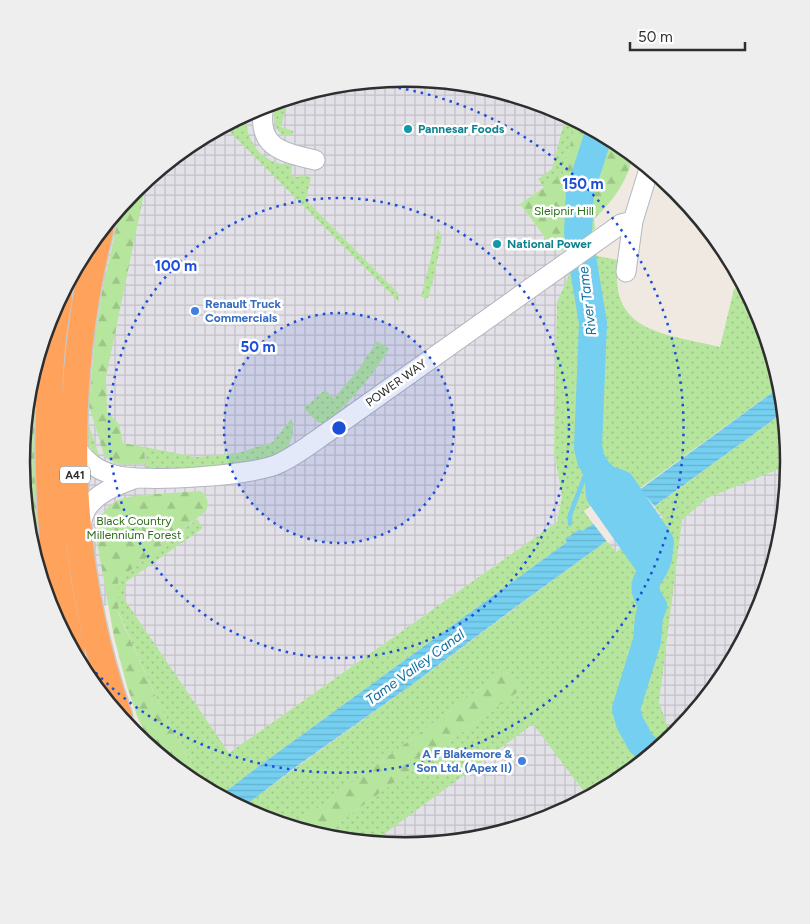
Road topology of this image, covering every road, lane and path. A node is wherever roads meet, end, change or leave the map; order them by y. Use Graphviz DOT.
graph roads {
  1 [pos="262,116"];
  2 [pos="315,160"];
  3 [pos="648,176"];
  4 [pos="633,221"];
  5 [pos="96,249"];
  6 [pos="626,272"];
  7 [pos="55,327"];
  8 [pos="75,447"];
  9 [pos="134,479"];
  10 [pos="78,530"];
  11 [pos="67,623"];
  12 [pos="112,695"];
  1 -- 2 [label="street"];
  3 -- 4 [label="street"];
  4 -- 6 [label="street"];
  4 -- 9 [label="street, POWER WAY"];
  5 -- 8 [label="highway, A41"];
  7 -- 11 [label="highway, A41"];
  8 -- 9 [label="street, POWER WAY"];
  8 -- 10 [label="highway, A41"];
  9 -- 10 [label="street, POWER WAY"];
  10 -- 12 [label="highway, A41"];
}
